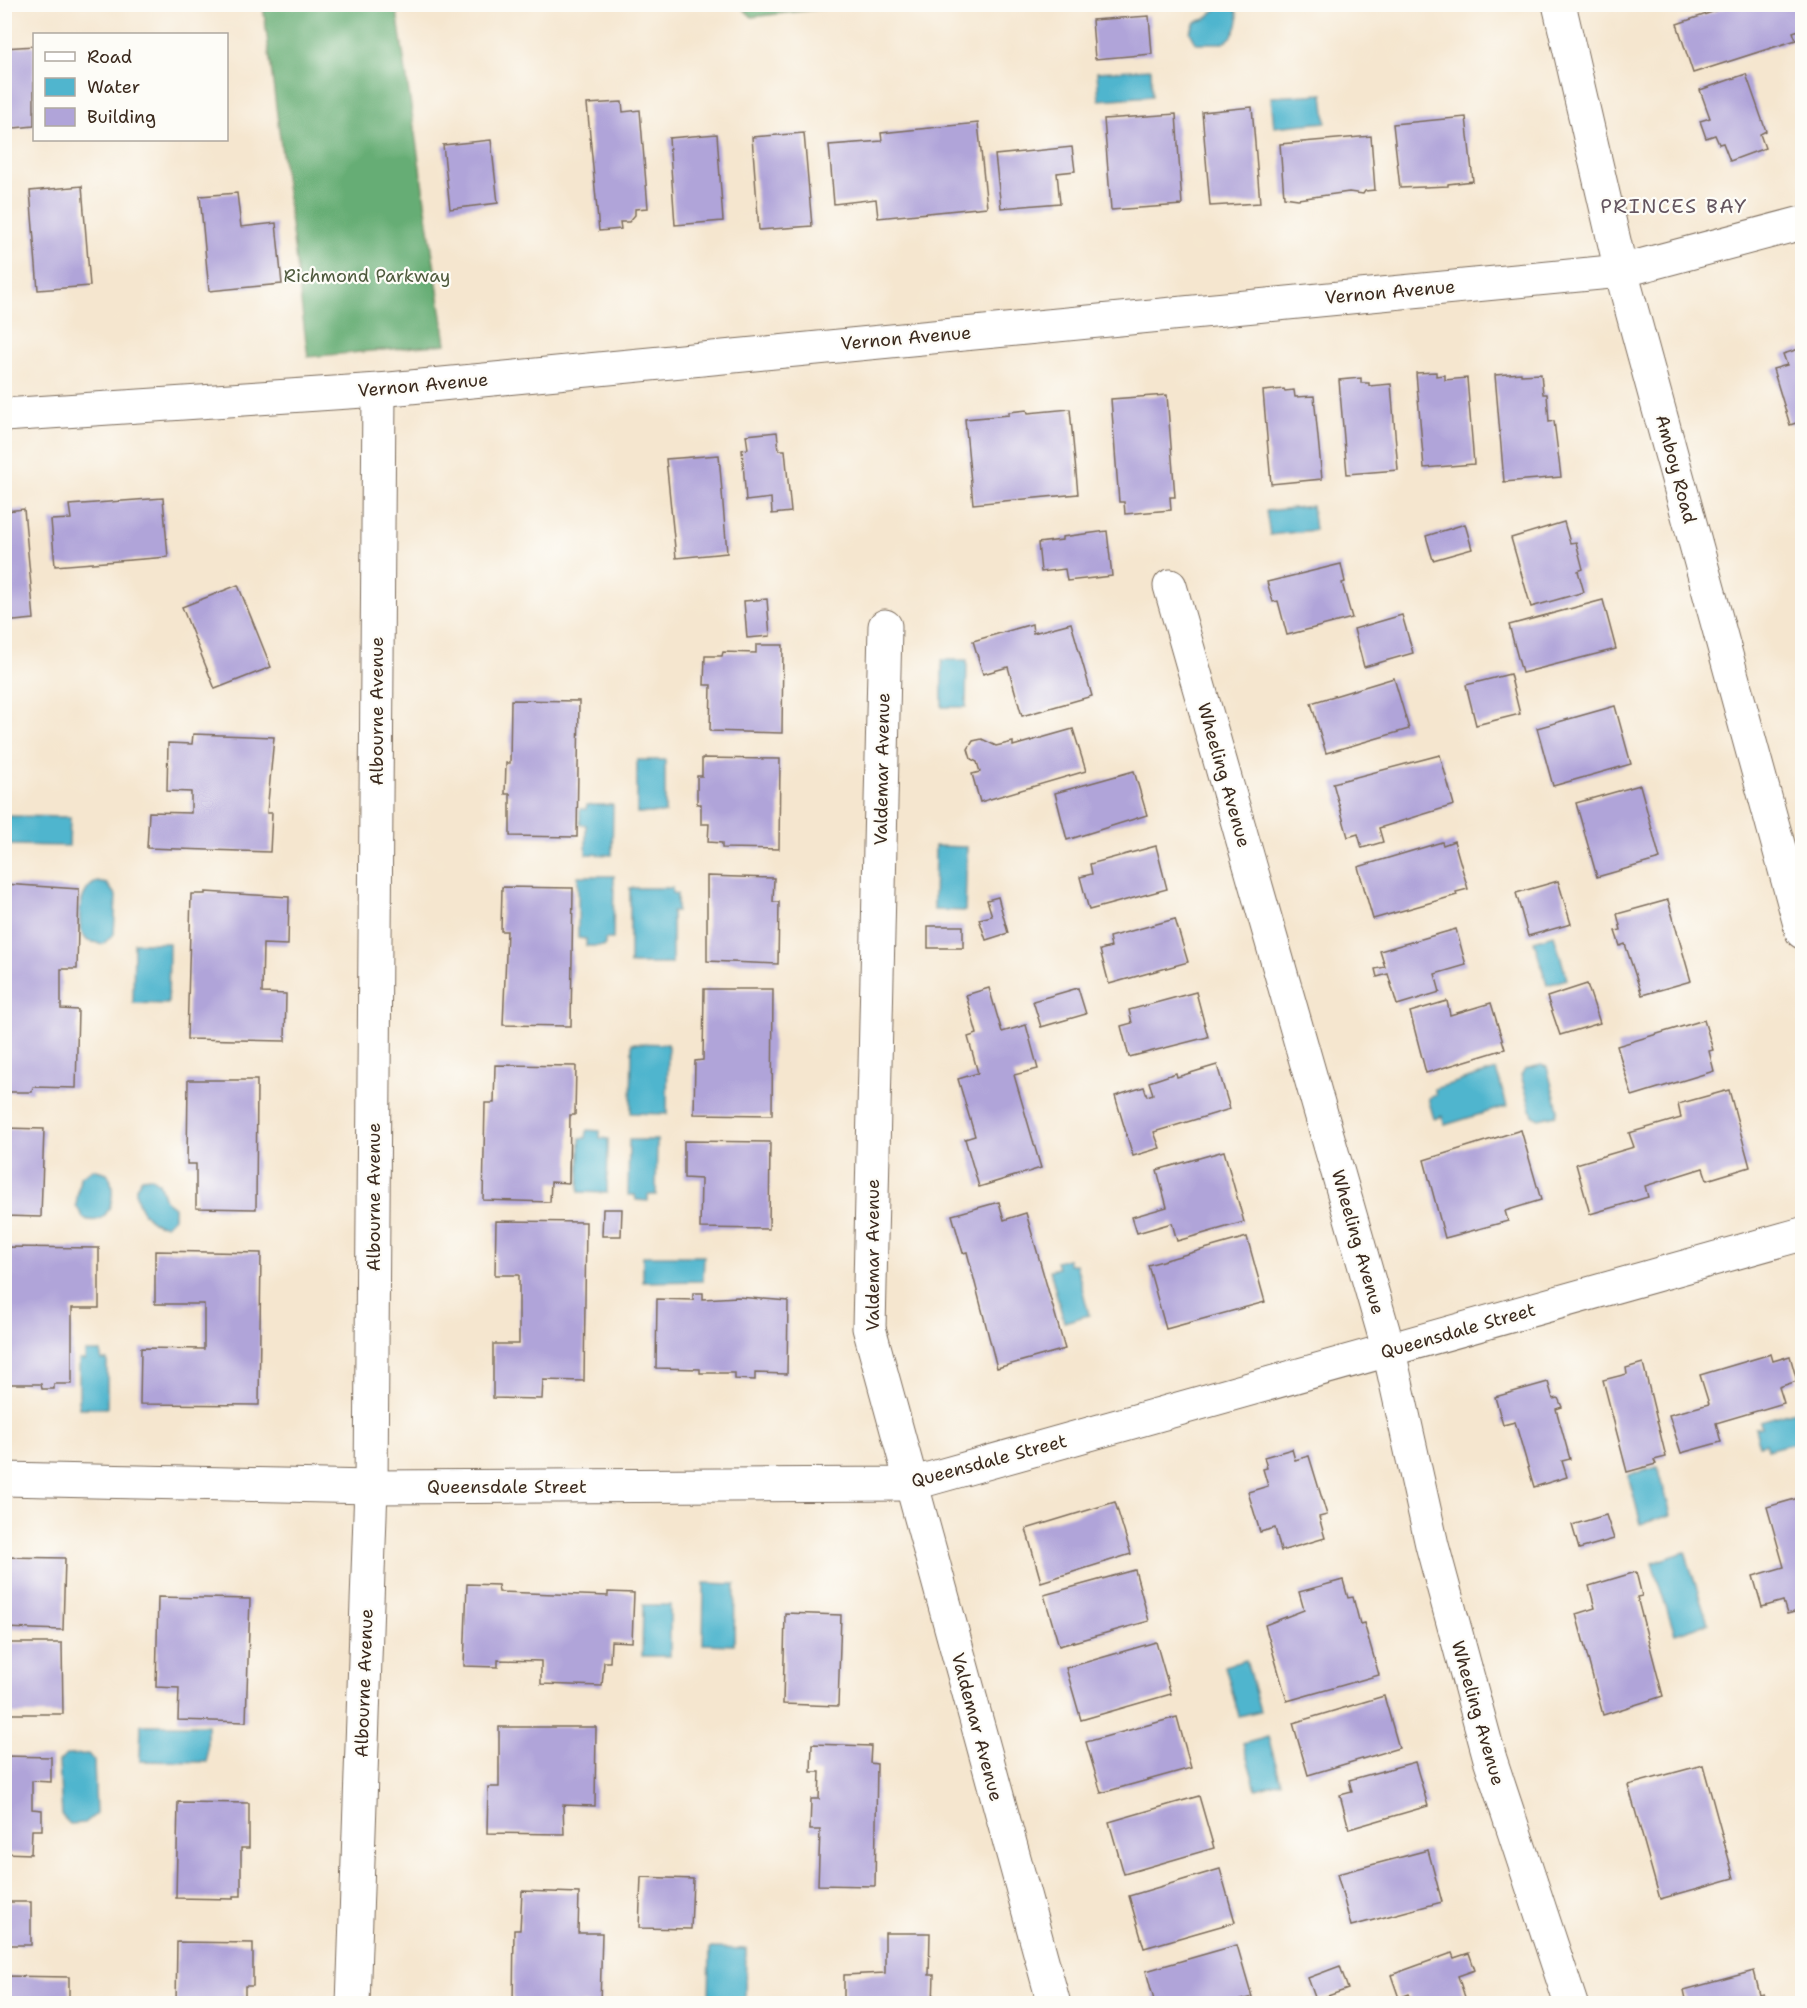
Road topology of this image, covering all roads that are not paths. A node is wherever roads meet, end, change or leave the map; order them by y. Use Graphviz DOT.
graph roads {
  1 [pos="1559,4"];
  2 [pos="1803,223"];
  3 [pos="1621,271"];
  4 [pos="379,390"];
  5 [pos="4,415"];
  6 [pos="1170,586"];
  7 [pos="885,626"];
  8 [pos="1803,932"];
  9 [pos="1803,1234"];
  10 [pos="1389,1351"];
  11 [pos="4,1479"];
  12 [pos="911,1484"];
  13 [pos="372,1487"];
  14 [pos="352,2004"];
  15 [pos="1054,2004"];
  16 [pos="1570,2004"];
  1 -- 3 [label="street, Amboy Road"];
  2 -- 3 [label="street, Vernon Avenue"];
  3 -- 4 [label="street, Vernon Avenue"];
  3 -- 8 [label="street, Amboy Road"];
  4 -- 5 [label="street, Vernon Avenue"];
  4 -- 13 [label="street, Albourne Avenue"];
  6 -- 10 [label="street, Wheeling Avenue"];
  7 -- 12 [label="street, Valdemar Avenue"];
  9 -- 10 [label="street, Queensdale Street"];
  10 -- 12 [label="street, Queensdale Street"];
  10 -- 16 [label="street, Wheeling Avenue"];
  11 -- 13 [label="street, Queensdale Street"];
  12 -- 13 [label="street, Queensdale Street"];
  12 -- 15 [label="street, Valdemar Avenue"];
  13 -- 14 [label="street, Albourne Avenue"];
}
